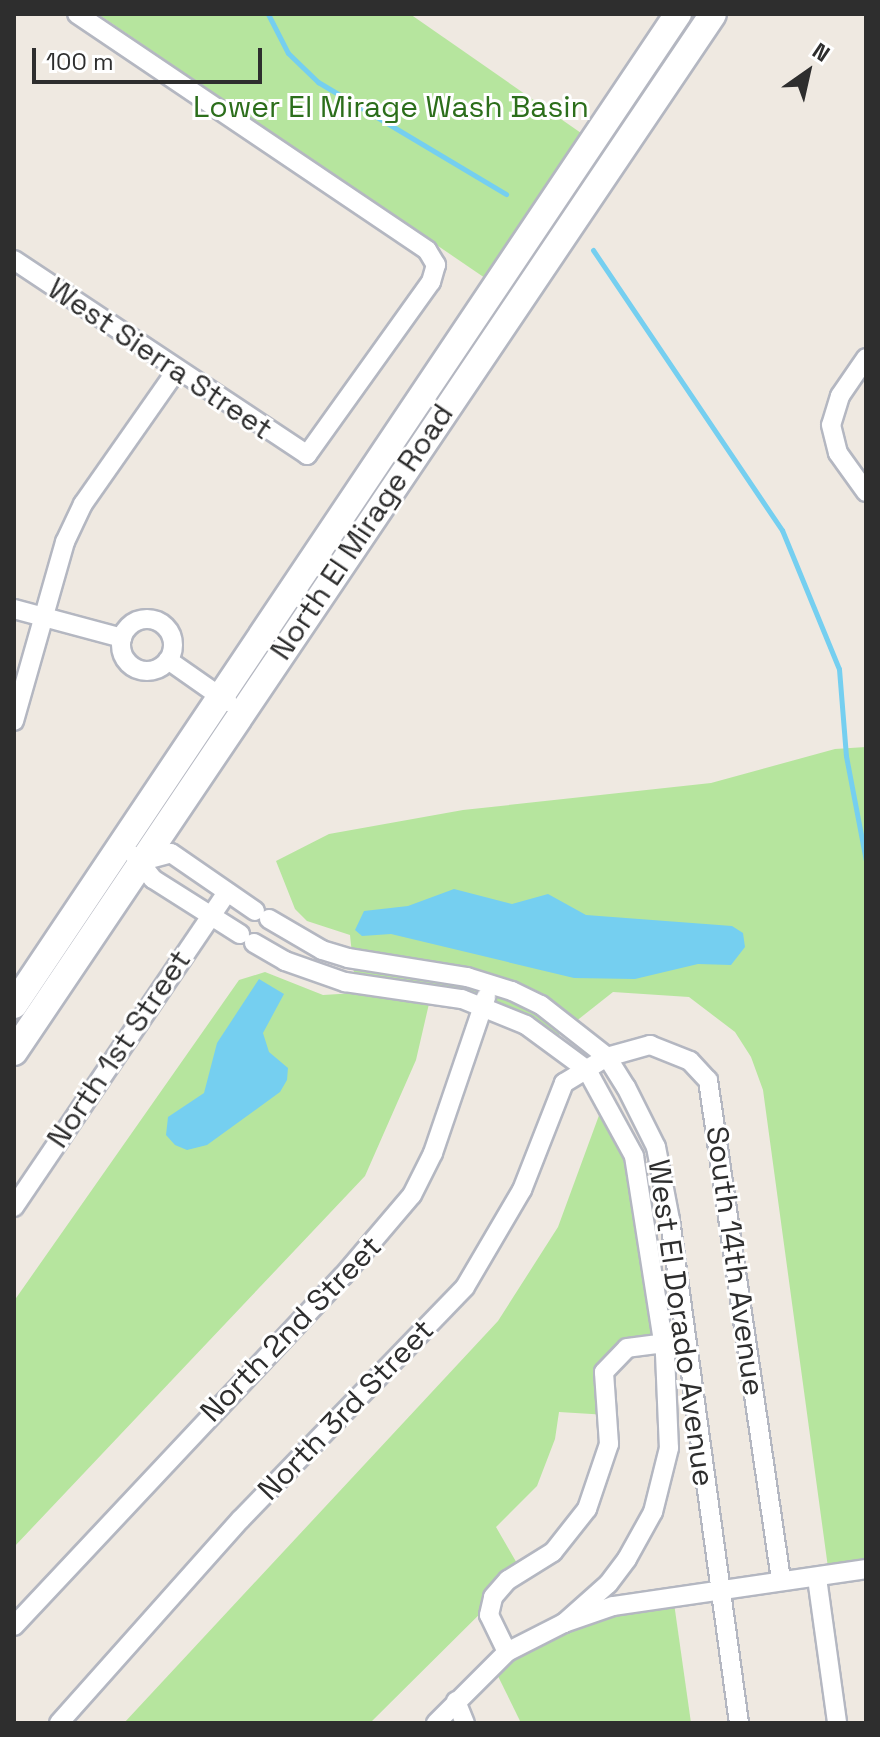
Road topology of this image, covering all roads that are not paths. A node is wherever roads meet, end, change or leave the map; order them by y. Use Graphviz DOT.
graph roads {
  1 [pos="77,14"];
  2 [pos="678,14"];
  3 [pos="713,14"];
  4 [pos="14,260"];
  5 [pos="866,358"];
  6 [pos="176,371"];
  7 [pos="866,492"];
  8 [pos="14,609"];
  9 [pos="46,618"];
  10 [pos="122,638"];
  11 [pos="168,660"];
  12 [pos="220,696"];
  13 [pos="242,711"];
  14 [pos="14,721"];
  15 [pos="131,853"];
  16 [pos="227,892"];
  17 [pos="208,917"];
  18 [pos="490,983"];
  19 [pos="14,1005"];
  20 [pos="483,1006"];
  21 [pos="14,1052"];
  22 [pos="607,1057"];
  23 [pos="587,1070"];
  24 [pos="14,1207"];
  25 [pos="685,1339"];
  26 [pos="663,1345"];
  27 [pos="866,1569"];
  28 [pos="817,1578"];
  29 [pos="781,1580"];
  30 [pos="719,1589"];
  31 [pos="564,1623"];
  32 [pos="14,1626"];
  33 [pos="507,1652"];
  34 [pos="456,1701"];
  35 [pos="59,1723"];
  36 [pos="436,1723"];
  37 [pos="465,1723"];
  38 [pos="739,1723"];
  39 [pos="837,1723"];
  1 -- 6 [label="street, West Sierra Street"];
  2 -- 12 [label="main road, North El Mirage Road"];
  3 -- 13 [label="main road, North El Mirage Road"];
  4 -- 6 [label="street, West Sierra Street"];
  5 -- 7 [label="street"];
  6 -- 9 [label="street"];
  8 -- 9 [label="street"];
  9 -- 10 [label="street"];
  9 -- 14 [label="street"];
  10 -- 11 [label="street"];
  10 -- 11 [label="street"];
  11 -- 12 [label="street"];
  12 -- 13 [label="street"];
  12 -- 15 [label="main road, North El Mirage Road"];
  13 -- 15 [label="main road, North El Mirage Road"];
  15 -- 16 [label="street, West El Dorado Avenue"];
  15 -- 17 [label="street, West El Dorado Avenue"];
  15 -- 19 [label="main road, North El Mirage Road"];
  15 -- 21 [label="main road, North El Mirage Road"];
  16 -- 17 [label="street, North 1st Street"];
  16 -- 18 [label="street, West El Dorado Avenue"];
  17 -- 20 [label="street, West El Dorado Avenue"];
  17 -- 24 [label="street, North 1st Street"];
  18 -- 20 [label="street, North 2nd Street"];
  18 -- 22 [label="street, West El Dorado Avenue"];
  20 -- 23 [label="street, West El Dorado Avenue"];
  20 -- 32 [label="street, North 2nd Street"];
  22 -- 23 [label="street, South 14th Avenue"];
  22 -- 25 [label="street, West El Dorado Avenue"];
  22 -- 29 [label="street, South 14th Avenue"];
  23 -- 26 [label="street, West El Dorado Avenue"];
  23 -- 35 [label="street, North 3rd Street"];
  25 -- 26 [label="street"];
  25 -- 30 [label="street, West El Dorado Avenue"];
  26 -- 31 [label="street, West El Dorado Avenue"];
  26 -- 33 [label="street"];
  27 -- 28 [label="street"];
  28 -- 29 [label="street"];
  28 -- 39 [label="street"];
  29 -- 30 [label="street"];
  30 -- 31 [label="street"];
  30 -- 38 [label="street, West El Dorado Avenue"];
  31 -- 33 [label="street"];
  33 -- 34 [label="street"];
  34 -- 36 [label="street"];
  34 -- 37 [label="street"];
}
